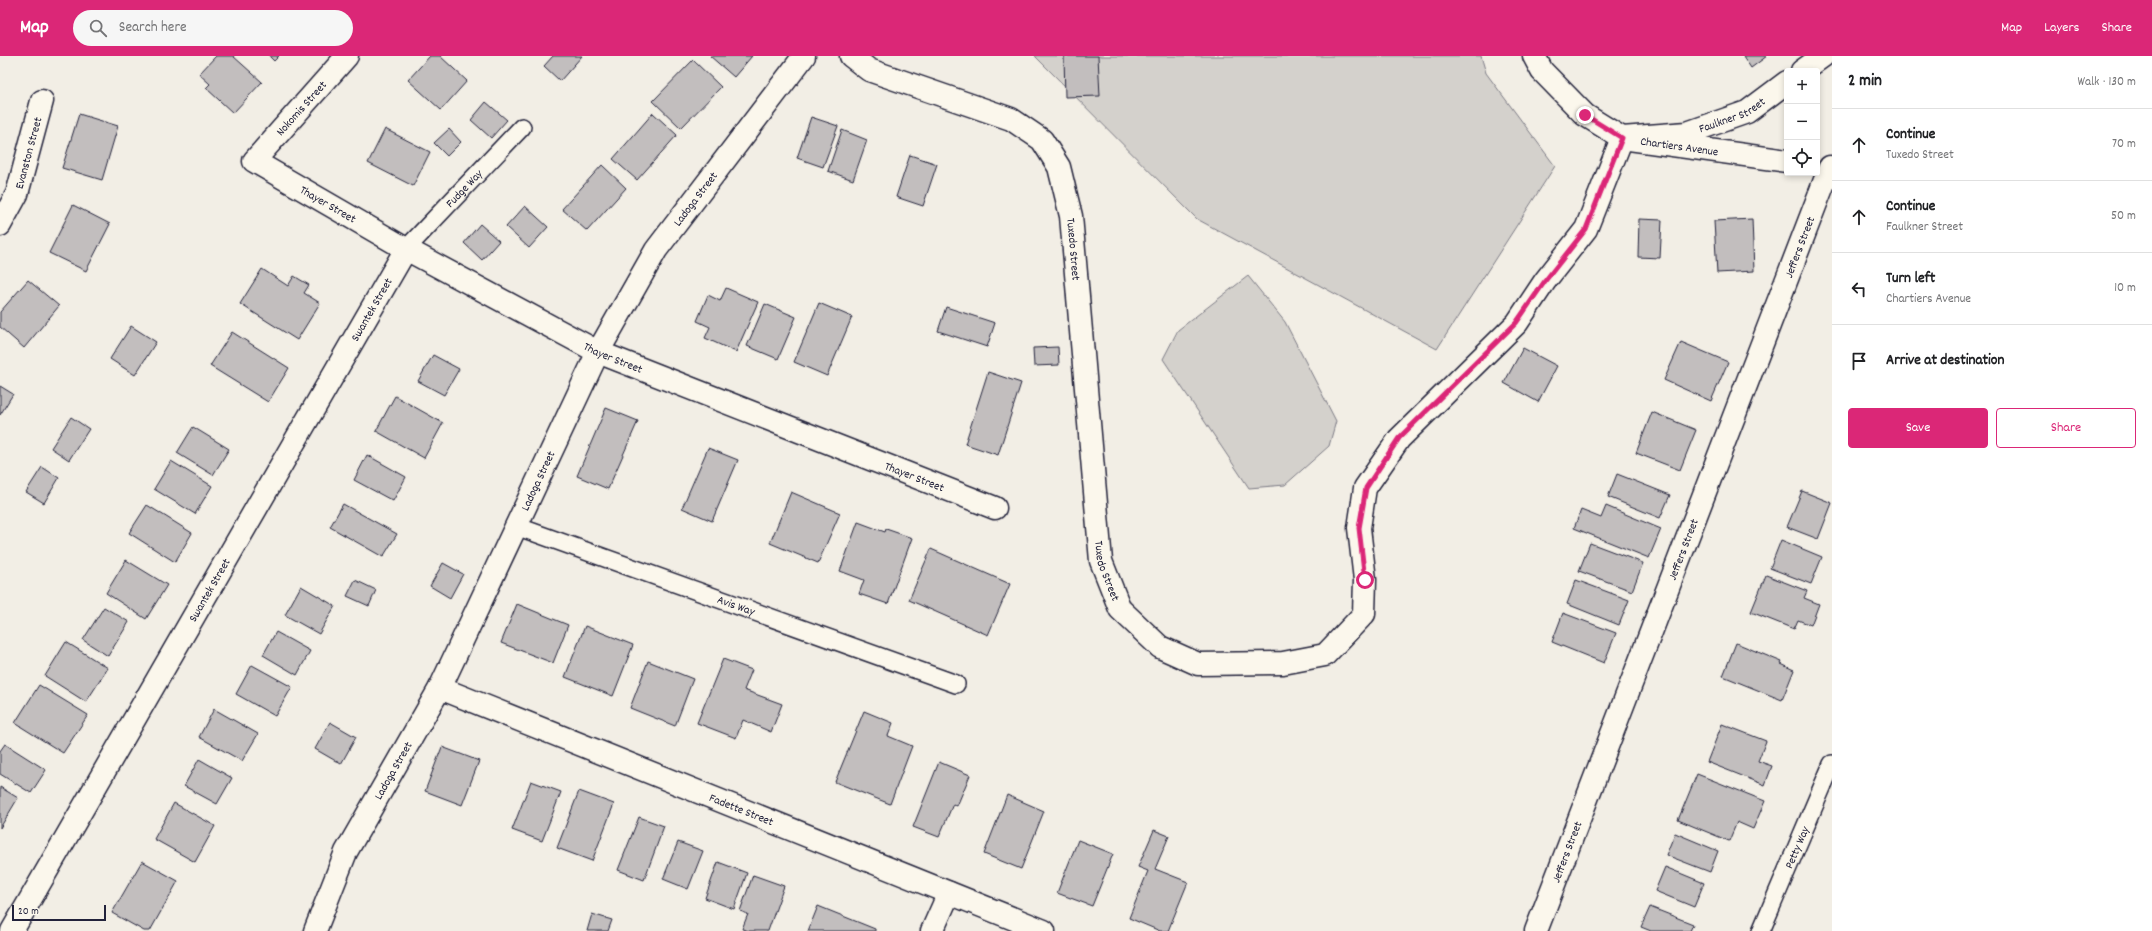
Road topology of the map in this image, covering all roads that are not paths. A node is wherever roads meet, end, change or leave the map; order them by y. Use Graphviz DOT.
graph roads {
  1 [pos="347,56"];
  2 [pos="804,56"];
  3 [pos="851,56"];
  4 [pos="1534,56"];
  5 [pos="1823,56"];
  6 [pos="1806,68"];
  7 [pos="1784,84"];
  8 [pos="42,101"];
  9 [pos="522,127"];
  10 [pos="1622,138"];
  11 [pos="254,161"];
  12 [pos="1784,161"];
  13 [pos="1826,166"];
  14 [pos="0,226"];
  15 [pos="406,249"];
  16 [pos="598,352"];
  17 [pos="996,508"];
  18 [pos="516,526"];
  19 [pos="956,684"];
  20 [pos="440,688"];
  21 [pos="1832,764"];
  22 [pos="949,893"];
  23 [pos="12,931"];
  24 [pos="315,931"];
  25 [pos="932,931"];
  26 [pos="1044,931"];
  27 [pos="1536,931"];
  28 [pos="1761,931"];
  1 -- 11 [label="street, Nokomis Street"];
  2 -- 16 [label="street, Ladoga Street"];
  3 -- 10 [label="street, Tuxedo Street"];
  4 -- 10 [label="street, Chartiers Avenue"];
  5 -- 6 [label="street"];
  7 -- 10 [label="street, Faulkner Street"];
  8 -- 14 [label="street, Evanston Street"];
  9 -- 15 [label="lane, Fudge Way"];
  10 -- 12 [label="street, Chartiers Avenue"];
  11 -- 15 [label="street, Thayer Street"];
  13 -- 27 [label="street, Jeffers Street"];
  15 -- 16 [label="street, Thayer Street"];
  15 -- 23 [label="street, Swantek Street"];
  16 -- 17 [label="street, Thayer Street"];
  16 -- 18 [label="street, Ladoga Street"];
  18 -- 19 [label="lane, Avis Way"];
  18 -- 20 [label="street, Ladoga Street"];
  20 -- 22 [label="street, Fadette Street"];
  20 -- 24 [label="street, Ladoga Street"];
  21 -- 28 [label="lane, Petty Way"];
  22 -- 25 [label="street"];
  22 -- 26 [label="street, Fadette Street"];
}
